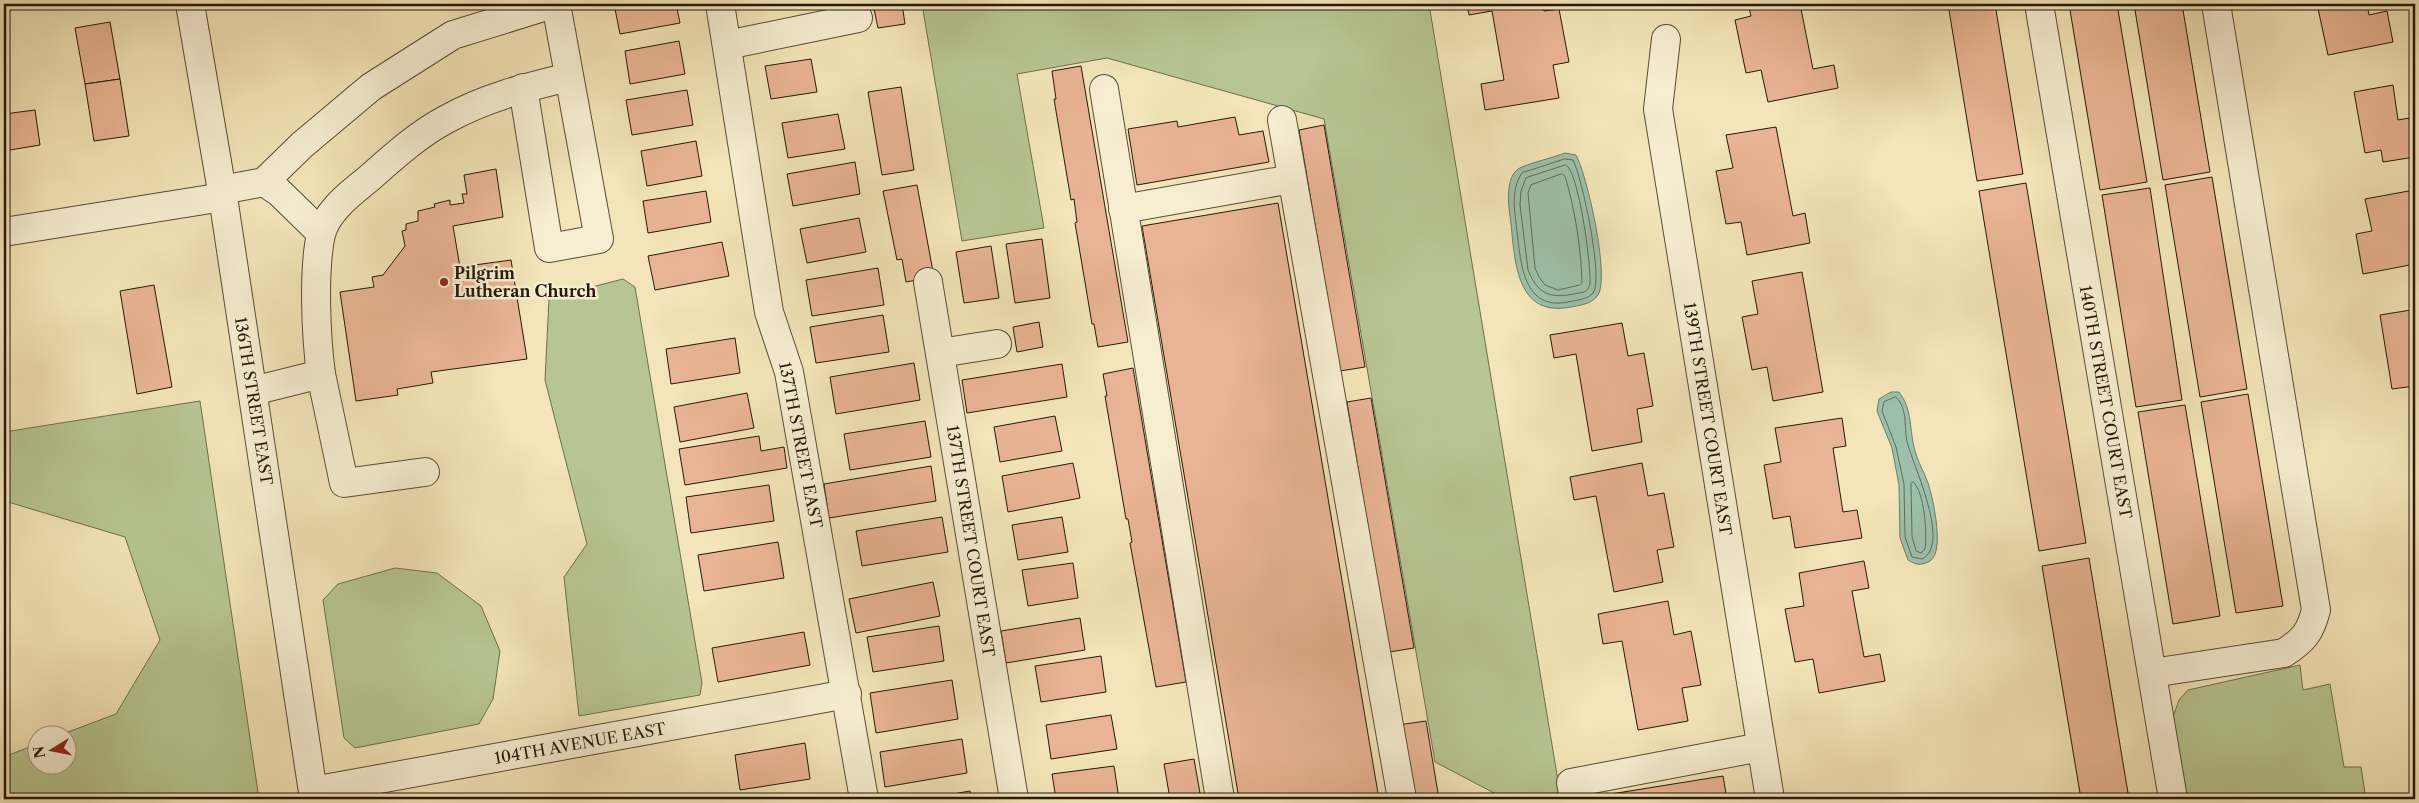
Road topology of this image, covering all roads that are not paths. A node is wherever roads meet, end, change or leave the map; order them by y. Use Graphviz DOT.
graph roads {
  1 [pos="190,4"];
  2 [pos="555,4"];
  3 [pos="720,4"];
  4 [pos="2039,4"];
  5 [pos="2216,4"];
  6 [pos="858,18"];
  7 [pos="1666,39"];
  8 [pos="727,45"];
  9 [pos="570,77"];
  10 [pos="523,88"];
  11 [pos="1104,89"];
  12 [pos="1282,120"];
  13 [pos="1292,179"];
  14 [pos="264,182"];
  15 [pos="223,194"];
  16 [pos="1123,209"];
  17 [pos="4,232"];
  18 [pos="322,233"];
  19 [pos="928,282"];
  20 [pos="997,344"];
  21 [pos="940,353"];
  22 [pos="321,374"];
  23 [pos="253,390"];
  24 [pos="425,472"];
  25 [pos="2152,673"];
  26 [pos="847,694"];
  27 [pos="1761,747"];
  28 [pos="313,795"];
  29 [pos="864,799"];
  30 [pos="1014,799"];
  31 [pos="1220,799"];
  32 [pos="1402,799"];
  33 [pos="1574,799"];
  34 [pos="1770,799"];
  35 [pos="2173,799"];
  1 -- 15 [label="street, 136TH STREET EAST"];
  2 -- 9 [label="street"];
  2 -- 14 [label="street"];
  3 -- 8 [label="street, 137TH STREET EAST"];
  4 -- 25 [label="street, 140TH STREET COURT EAST"];
  5 -- 25 [label="street"];
  6 -- 8 [label="street"];
  7 -- 27 [label="street, 139TH STREET COURT EAST"];
  8 -- 26 [label="street, 137TH STREET EAST"];
  9 -- 10 [label="street"];
  9 -- 10 [label="street"];
  10 -- 18 [label="street"];
  11 -- 16 [label="street"];
  12 -- 13 [label="street"];
  13 -- 16 [label="street"];
  13 -- 32 [label="street"];
  14 -- 15 [label="street"];
  14 -- 18 [label="street"];
  15 -- 17 [label="street"];
  15 -- 23 [label="street, 136TH STREET EAST"];
  16 -- 31 [label="street"];
  18 -- 22 [label="street"];
  19 -- 21 [label="street, 137TH STREET COURT EAST"];
  20 -- 21 [label="street"];
  21 -- 30 [label="street, 137TH STREET COURT EAST"];
  22 -- 23 [label="street"];
  22 -- 24 [label="street"];
  23 -- 28 [label="street, 136TH STREET EAST"];
  25 -- 35 [label="street, 140TH STREET COURT EAST"];
  26 -- 28 [label="street, 104TH AVENUE EAST"];
  26 -- 29 [label="street, 137TH STREET EAST"];
  27 -- 33 [label="street"];
  27 -- 34 [label="street, 139TH STREET COURT EAST"];
}
